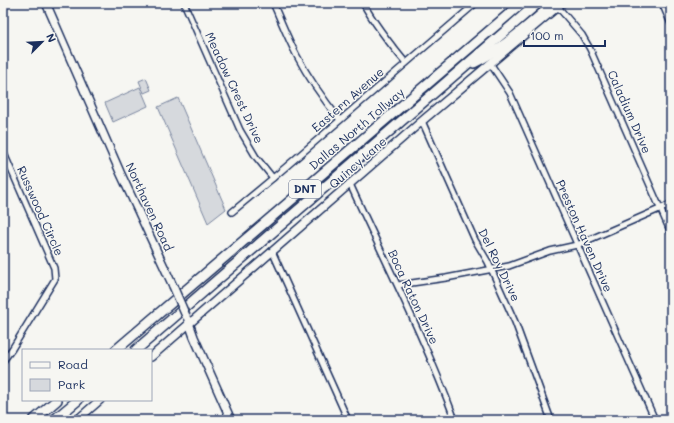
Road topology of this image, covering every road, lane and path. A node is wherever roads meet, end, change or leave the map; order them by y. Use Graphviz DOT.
graph roads {
  1 [pos="46,3"];
  2 [pos="184,3"];
  3 [pos="273,3"];
  4 [pos="363,3"];
  5 [pos="522,3"];
  6 [pos="538,3"];
  7 [pos="662,3"];
  8 [pos="472,4"];
  9 [pos="558,4"];
  10 [pos="671,24"];
  11 [pos="406,63"];
  12 [pos="490,63"];
  13 [pos="462,69"];
  14 [pos="340,120"];
  15 [pos="422,122"];
  16 [pos="3,151"];
  17 [pos="273,178"];
  18 [pos="350,184"];
  19 [pos="671,204"];
  20 [pos="661,209"];
  21 [pos="232,212"];
  22 [pos="671,233"];
  23 [pos="577,245"];
  24 [pos="272,251"];
  25 [pos="491,270"];
  26 [pos="398,285"];
  27 [pos="190,324"];
  28 [pos="117,349"];
  29 [pos="137,349"];
  30 [pos="152,356"];
  31 [pos="3,361"];
  32 [pos="56,401"];
  33 [pos="77,401"];
  34 [pos="99,401"];
  35 [pos="34,420"];
  36 [pos="54,420"];
  37 [pos="77,420"];
  38 [pos="231,420"];
  39 [pos="348,420"];
  40 [pos="455,420"];
  41 [pos="552,420"];
  42 [pos="655,420"];
  1 -- 27 [label="street, Northaven Road, bridge"];
  2 -- 17 [label="street, Meadow Crest Drive"];
  3 -- 14 [label="street"];
  4 -- 11 [label="street"];
  5 -- 28 [label="highway, Dallas North Tollway / DNT"];
  6 -- 13 [label="highway, Dallas North Tollway / DNT"];
  7 -- 10 [label="street"];
  8 -- 11 [label="street, Eastern Avenue"];
  9 -- 12 [label="street, Quincy Lane"];
  9 -- 13 [label="highway"];
  9 -- 20 [label="street, Caladium Drive"];
  11 -- 14 [label="street, Eastern Avenue"];
  12 -- 15 [label="street, Quincy Lane"];
  12 -- 23 [label="street, Preston Haven Drive"];
  13 -- 29 [label="highway, Dallas North Tollway / DNT"];
  14 -- 17 [label="street, Eastern Avenue"];
  15 -- 18 [label="street, Quincy Lane"];
  15 -- 25 [label="street, Del Roy Drive"];
  16 -- 31 [label="street, Russwood Circle"];
  17 -- 21 [label="street, Eastern Avenue"];
  18 -- 24 [label="street, Quincy Lane"];
  18 -- 26 [label="street, Boca Raton Drive"];
  19 -- 20 [label="street"];
  20 -- 22 [label="street, Caladium Drive"];
  20 -- 23 [label="street"];
  23 -- 25 [label="street"];
  23 -- 42 [label="street, Preston Haven Drive"];
  24 -- 27 [label="street, Quincy Lane"];
  24 -- 39 [label="street"];
  25 -- 26 [label="street"];
  25 -- 41 [label="street, Del Roy Drive"];
  26 -- 40 [label="street, Boca Raton Drive"];
  27 -- 30 [label="street, Quincy Lane"];
  27 -- 38 [label="street, Northaven Road"];
  32 -- 35 [label="highway"];
  33 -- 36 [label="highway"];
  34 -- 37 [label="street"];
}
